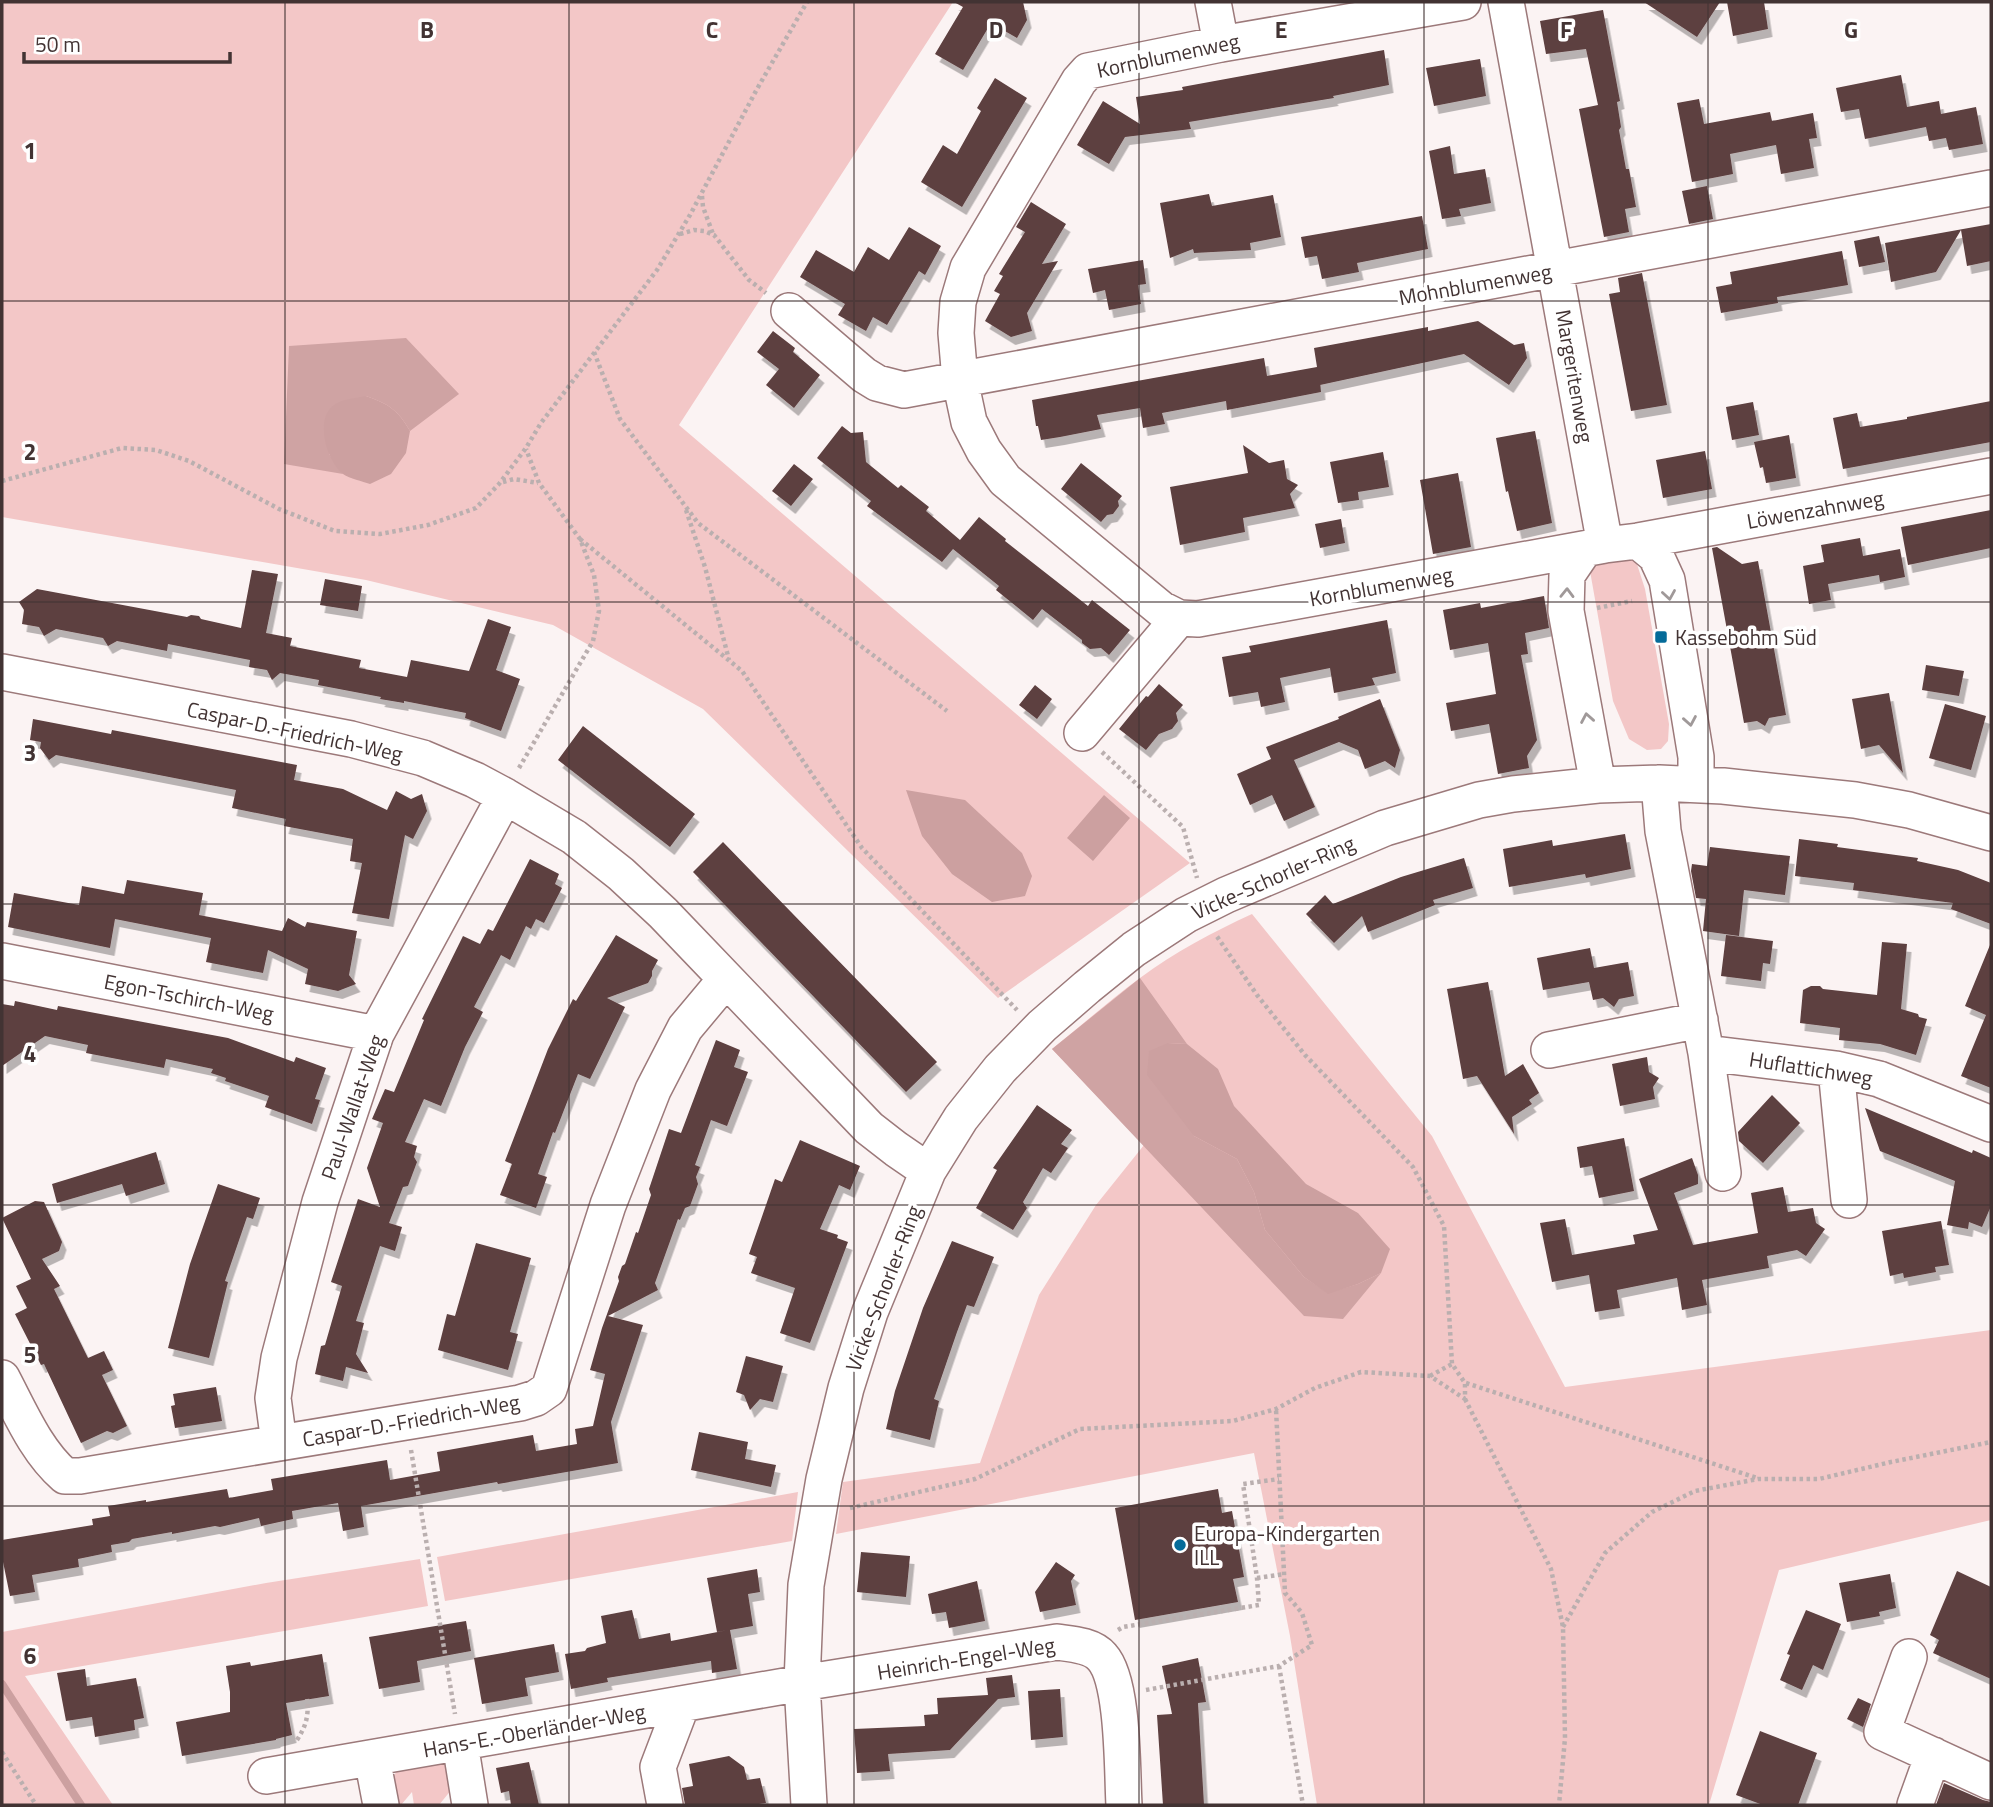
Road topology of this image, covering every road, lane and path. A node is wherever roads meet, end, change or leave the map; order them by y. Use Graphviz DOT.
graph roads {
  1 [pos="807,2"];
  2 [pos="1213,2"];
  3 [pos="1463,2"];
  4 [pos="1506,2"];
  5 [pos="1221,44"];
  6 [pos="1991,188"];
  7 [pos="701,195"];
  8 [pos="679,234"];
  9 [pos="714,235"];
  10 [pos="1556,269"];
  11 [pos="789,311"];
  12 [pos="594,351"];
  13 [pos="960,380"];
  14 [pos="526,448"];
  15 [pos="1991,476"];
  16 [pos="2,481"];
  17 [pos="539,483"];
  18 [pos="499,484"];
  19 [pos="683,503"];
  20 [pos="580,539"];
  21 [pos="1609,545"];
  22 [pos="1632,601"];
  23 [pos="1590,609"];
  24 [pos="1179,618"];
  25 [pos="729,661"];
  26 [pos="2,672"];
  27 [pos="947,711"];
  28 [pos="1082,733"];
  29 [pos="1659,783"];
  30 [pos="1696,784"];
  31 [pos="1598,785"];
  32 [pos="505,796"];
  33 [pos="1991,833"];
  34 [pos="1197,879"];
  35 [pos="1213,932"];
  36 [pos="2,961"];
  37 [pos="726,979"];
  38 [pos="1017,1010"];
  39 [pos="376,1034"];
  40 [pos="1703,1036"];
  41 [pos="1549,1050"];
  42 [pos="1836,1069"];
  43 [pos="1991,1125"];
  44 [pos="928,1171"];
  45 [pos="1724,1173"];
  46 [pos="1849,1200"];
  47 [pos="1452,1364"];
  48 [pos="1430,1376"];
  49 [pos="2,1378"];
  50 [pos="1465,1383"];
  51 [pos="1465,1399"];
  52 [pos="1276,1409"];
  53 [pos="406,1422"];
  54 [pos="1991,1442"];
  55 [pos="279,1443"];
  56 [pos="1279,1479"];
  57 [pos="1758,1479"];
  58 [pos="839,1511"];
  59 [pos="1284,1574"];
  60 [pos="1257,1578"];
  61 [pos="1563,1627"];
  62 [pos="1081,1645"];
  63 [pos="1909,1657"];
  64 [pos="1279,1665"];
  65 [pos="802,1684"];
  66 [pos="1118,1695"];
  67 [pos="307,1699"];
  68 [pos="682,1704"];
  69 [pos="460,1743"];
  70 [pos="290,1744"];
  71 [pos="2,1752"];
  72 [pos="1933,1755"];
  73 [pos="372,1758"];
  74 [pos="266,1776"];
  75 [pos="1991,1782"];
  76 [pos="36,1805"];
  77 [pos="381,1805"];
  78 [pos="470,1805"];
  79 [pos="665,1805"];
  80 [pos="809,1805"];
  81 [pos="1124,1805"];
  82 [pos="1303,1805"];
  83 [pos="1559,1805"];
  84 [pos="1915,1805"];
  1 -- 7 [label="path"];
  2 -- 5 [label="street"];
  3 -- 5 [label="street, Kornblumenweg"];
  4 -- 10 [label="street, Margeritenweg"];
  5 -- 13 [label="street, Kornblumenweg"];
  6 -- 10 [label="street, Mohnblumenweg"];
  7 -- 8 [label="path"];
  7 -- 9 [label="path"];
  8 -- 9 [label="path"];
  8 -- 12 [label="path"];
  9 -- 11 [label="path"];
  10 -- 13 [label="street, Mohnblumenweg"];
  10 -- 21 [label="street, Margeritenweg"];
  11 -- 13 [label="street"];
  12 -- 14 [label="path"];
  12 -- 19 [label="path"];
  13 -- 24 [label="street, Kornblumenweg"];
  14 -- 17 [label="path"];
  14 -- 18 [label="path"];
  15 -- 21 [label="street, Löwenzahnweg"];
  16 -- 18 [label="path"];
  17 -- 18 [label="path"];
  17 -- 20 [label="path"];
  19 -- 25 [label="path"];
  19 -- 27 [label="path"];
  20 -- 25 [label="path"];
  20 -- 32 [label="path"];
  21 -- 24 [label="street, Kornblumenweg"];
  21 -- 30 [label="street, one-way"];
  31 -- 21 [label="street, one-way"];
  22 -- 23 [label="path"];
  24 -- 28 [label="street"];
  25 -- 38 [label="path"];
  26 -- 32 [label="street, Caspar-D.-Friedrich-Weg"];
  28 -- 34 [label="path"];
  29 -- 30 [label="street, Vicke-Schorler-Ring"];
  29 -- 31 [label="street, Vicke-Schorler-Ring"];
  29 -- 40 [label="street"];
  30 -- 33 [label="street, Vicke-Schorler-Ring"];
  31 -- 44 [label="street, Vicke-Schorler-Ring"];
  32 -- 37 [label="street, Caspar-D.-Friedrich-Weg"];
  32 -- 39 [label="street, Paul-Wallat-Weg"];
  35 -- 47 [label="path"];
  36 -- 39 [label="street, Egon-Tschirch-Weg"];
  37 -- 44 [label="street, Caspar-D.-Friedrich-Weg"];
  37 -- 53 [label="street, Caspar-D.-Friedrich-Weg"];
  39 -- 55 [label="street, Paul-Wallat-Weg"];
  40 -- 41 [label="street, Huflattichweg"];
  40 -- 42 [label="street, Huflattichweg"];
  40 -- 45 [label="street"];
  42 -- 43 [label="street, Huflattichweg"];
  42 -- 46 [label="street"];
  44 -- 65 [label="street, Vicke-Schorler-Ring"];
  47 -- 48 [label="path"];
  47 -- 50 [label="path"];
  48 -- 51 [label="path"];
  48 -- 52 [label="path"];
  49 -- 55 [label="street, Caspar-D.-Friedrich-Weg"];
  50 -- 51 [label="path"];
  50 -- 57 [label="path"];
  51 -- 61 [label="path"];
  52 -- 56 [label="path"];
  52 -- 58 [label="path"];
  53 -- 55 [label="street, Caspar-D.-Friedrich-Weg"];
  53 -- 69 [label="path"];
  54 -- 57 [label="path"];
  56 -- 59 [label="path"];
  56 -- 60 [label="path"];
  57 -- 61 [label="path"];
  59 -- 60 [label="path"];
  59 -- 64 [label="path"];
  60 -- 62 [label="path"];
  61 -- 83 [label="path"];
  62 -- 65 [label="street, Heinrich-Engel-Weg"];
  62 -- 66 [label="street, Heinrich-Engel-Weg"];
  63 -- 72 [label="street"];
  64 -- 66 [label="path"];
  64 -- 82 [label="path"];
  65 -- 68 [label="street, Hans-E.-Oberländer-Weg"];
  65 -- 80 [label="street, Vicke-Schorler-Ring"];
  66 -- 81 [label="street, Heinrich-Engel-Weg"];
  67 -- 70 [label="path"];
  68 -- 69 [label="street, Hans-E.-Oberländer-Weg"];
  68 -- 79 [label="street"];
  69 -- 73 [label="street, Hans-E.-Oberländer-Weg"];
  69 -- 78 [label="street"];
  71 -- 76 [label="path"];
  72 -- 75 [label="street"];
  72 -- 84 [label="street"];
  73 -- 74 [label="street, Hans-E.-Oberländer-Weg"];
  73 -- 77 [label="street"];
}
